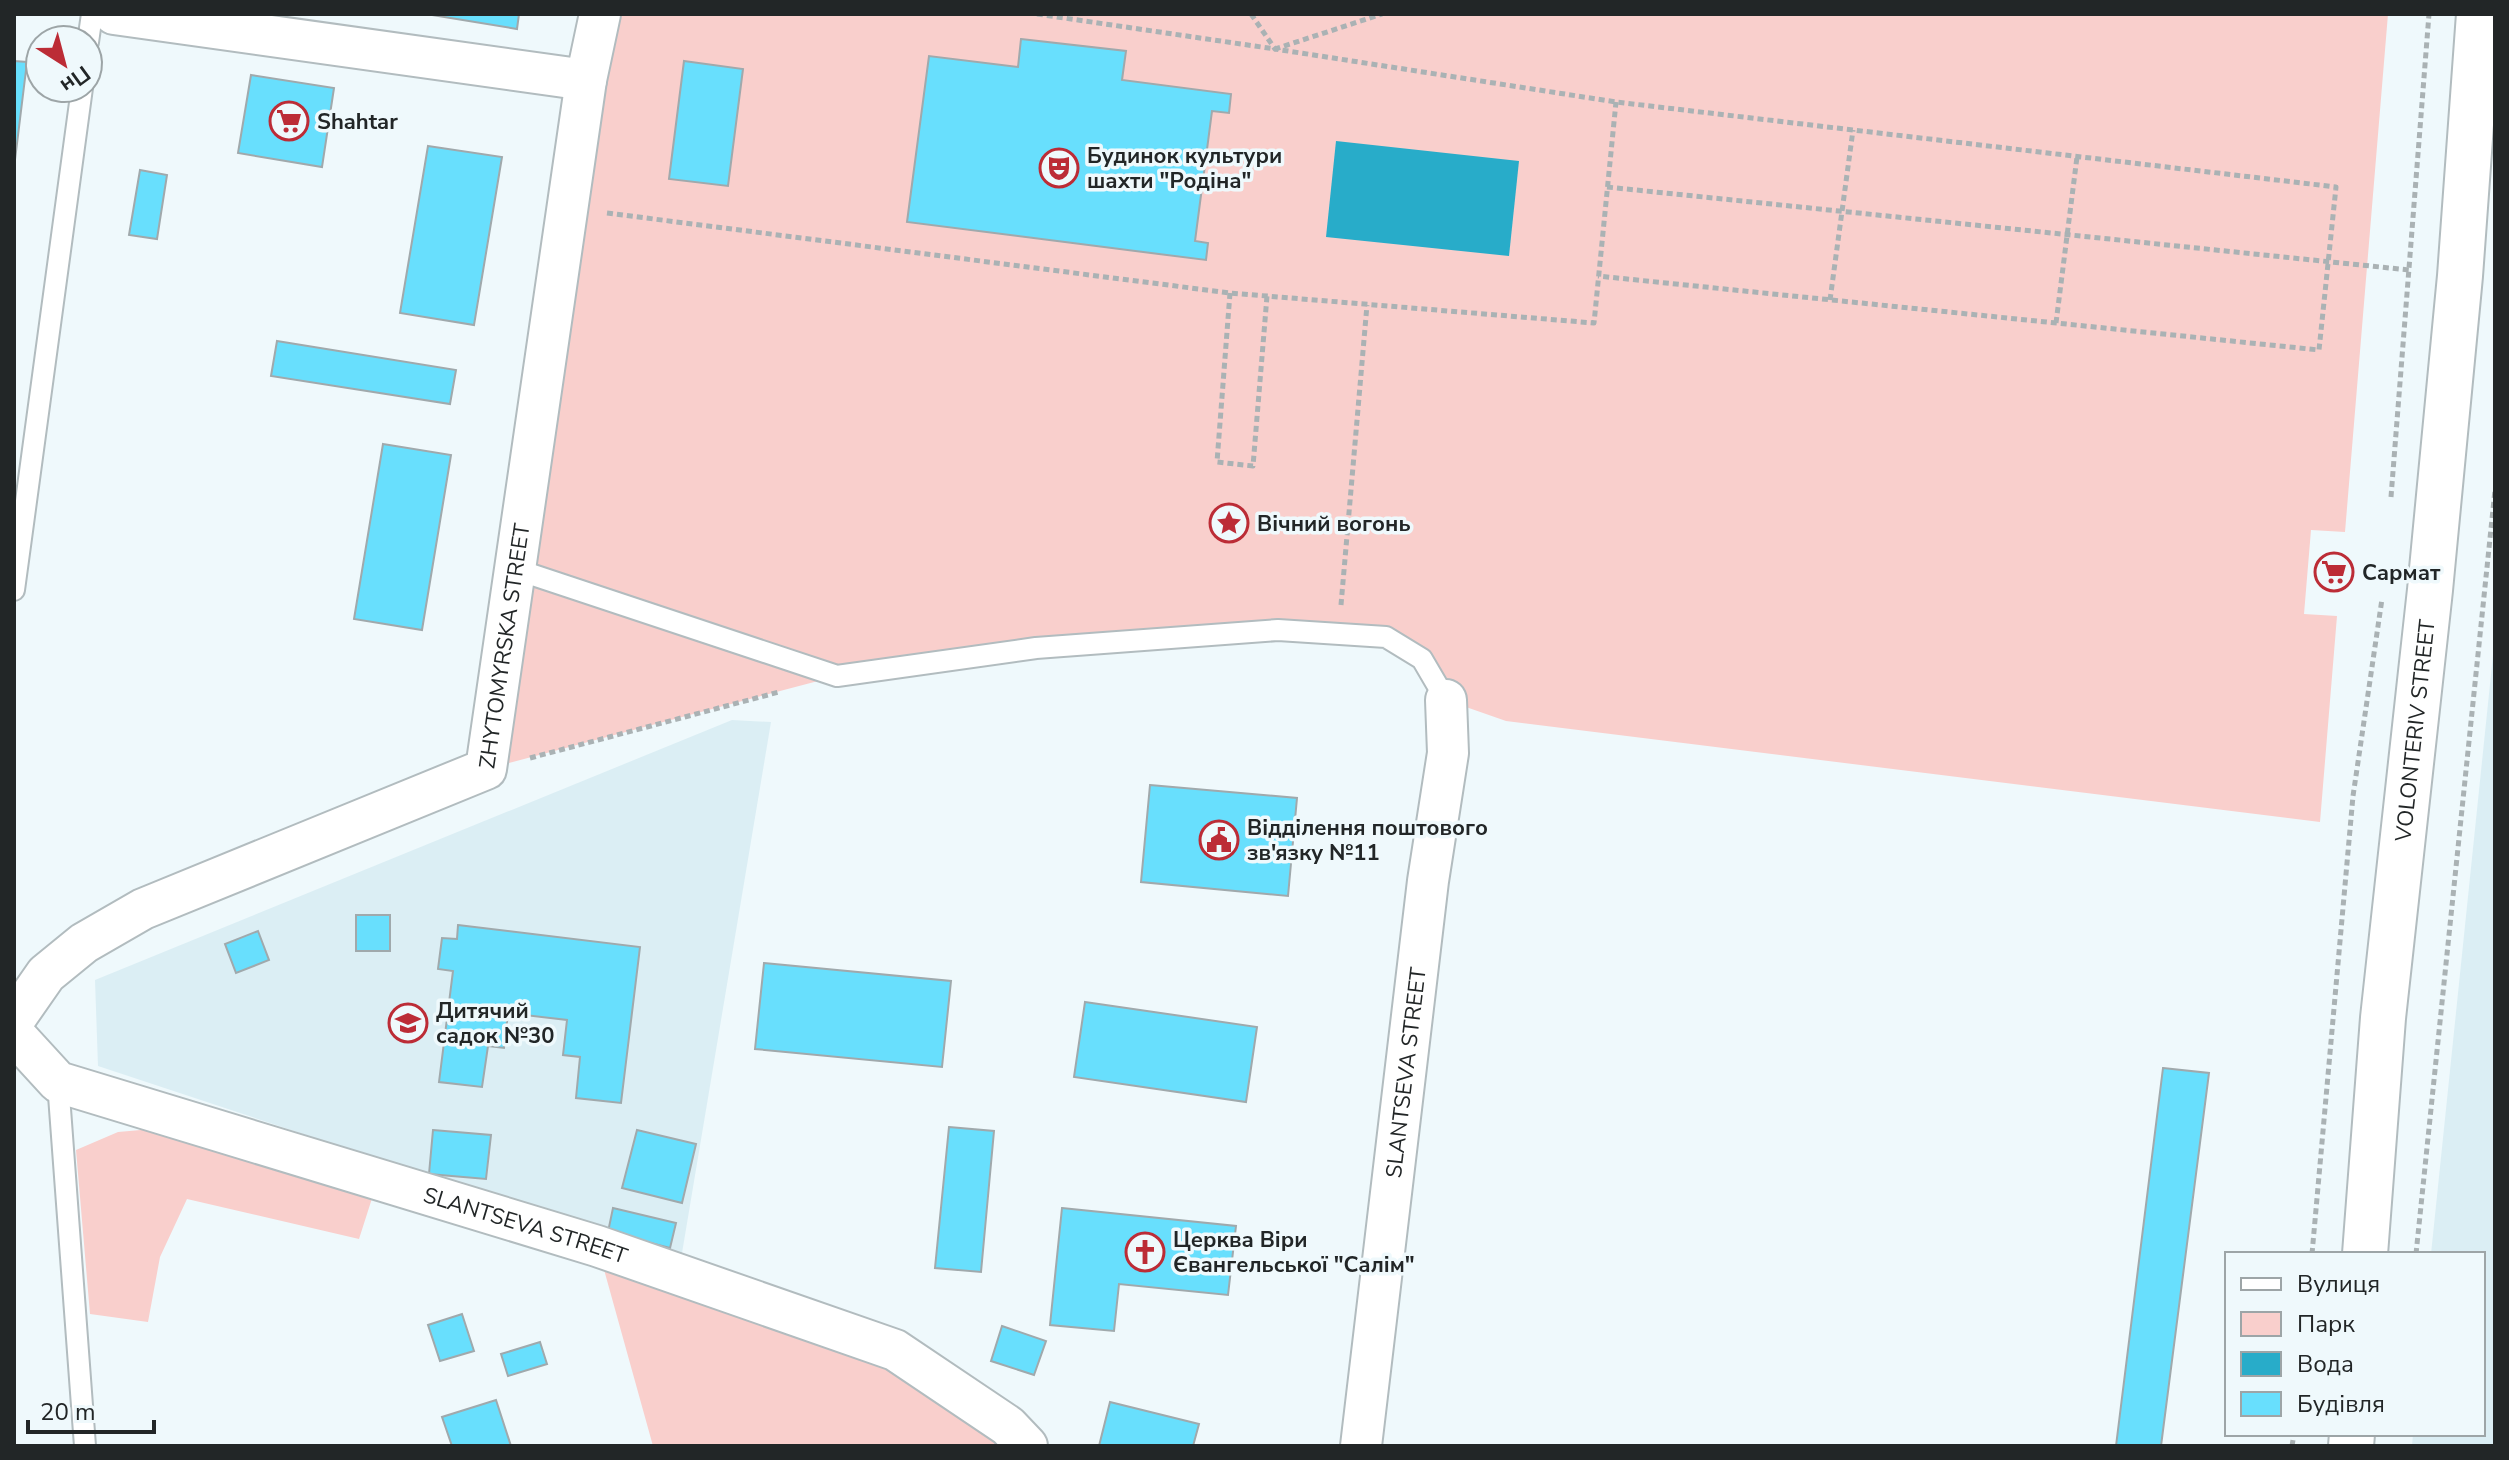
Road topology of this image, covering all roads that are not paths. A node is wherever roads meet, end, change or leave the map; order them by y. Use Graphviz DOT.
graph roads {
  1 [pos="114,14"];
  2 [pos="600,14"];
  3 [pos="2479,14"];
  4 [pos="586,80"];
  5 [pos="80,104"];
  6 [pos="515,569"];
  7 [pos="14,590"];
  8 [pos="1446,700"];
  9 [pos="14,1020"];
  10 [pos="14,1034"];
  11 [pos="58,1082"];
  12 [pos="2365,1252"];
  13 [pos="85,1446"];
  14 [pos="1027,1446"];
  15 [pos="1361,1446"];
  1 -- 4 [label="street"];
  2 -- 4 [label="street, ZHYTOMYRSKA STREET"];
  3 -- 12 [label="street, VOLONTERIV STREET"];
  4 -- 6 [label="street, ZHYTOMYRSKA STREET"];
  5 -- 7 [label="lane"];
  6 -- 8 [label="lane"];
  6 -- 9 [label="street, ZHYTOMYRSKA STREET"];
  8 -- 15 [label="street, SLANTSEVA STREET"];
  10 -- 11 [label="street"];
  11 -- 13 [label="lane"];
  11 -- 14 [label="street, SLANTSEVA STREET"];
}
